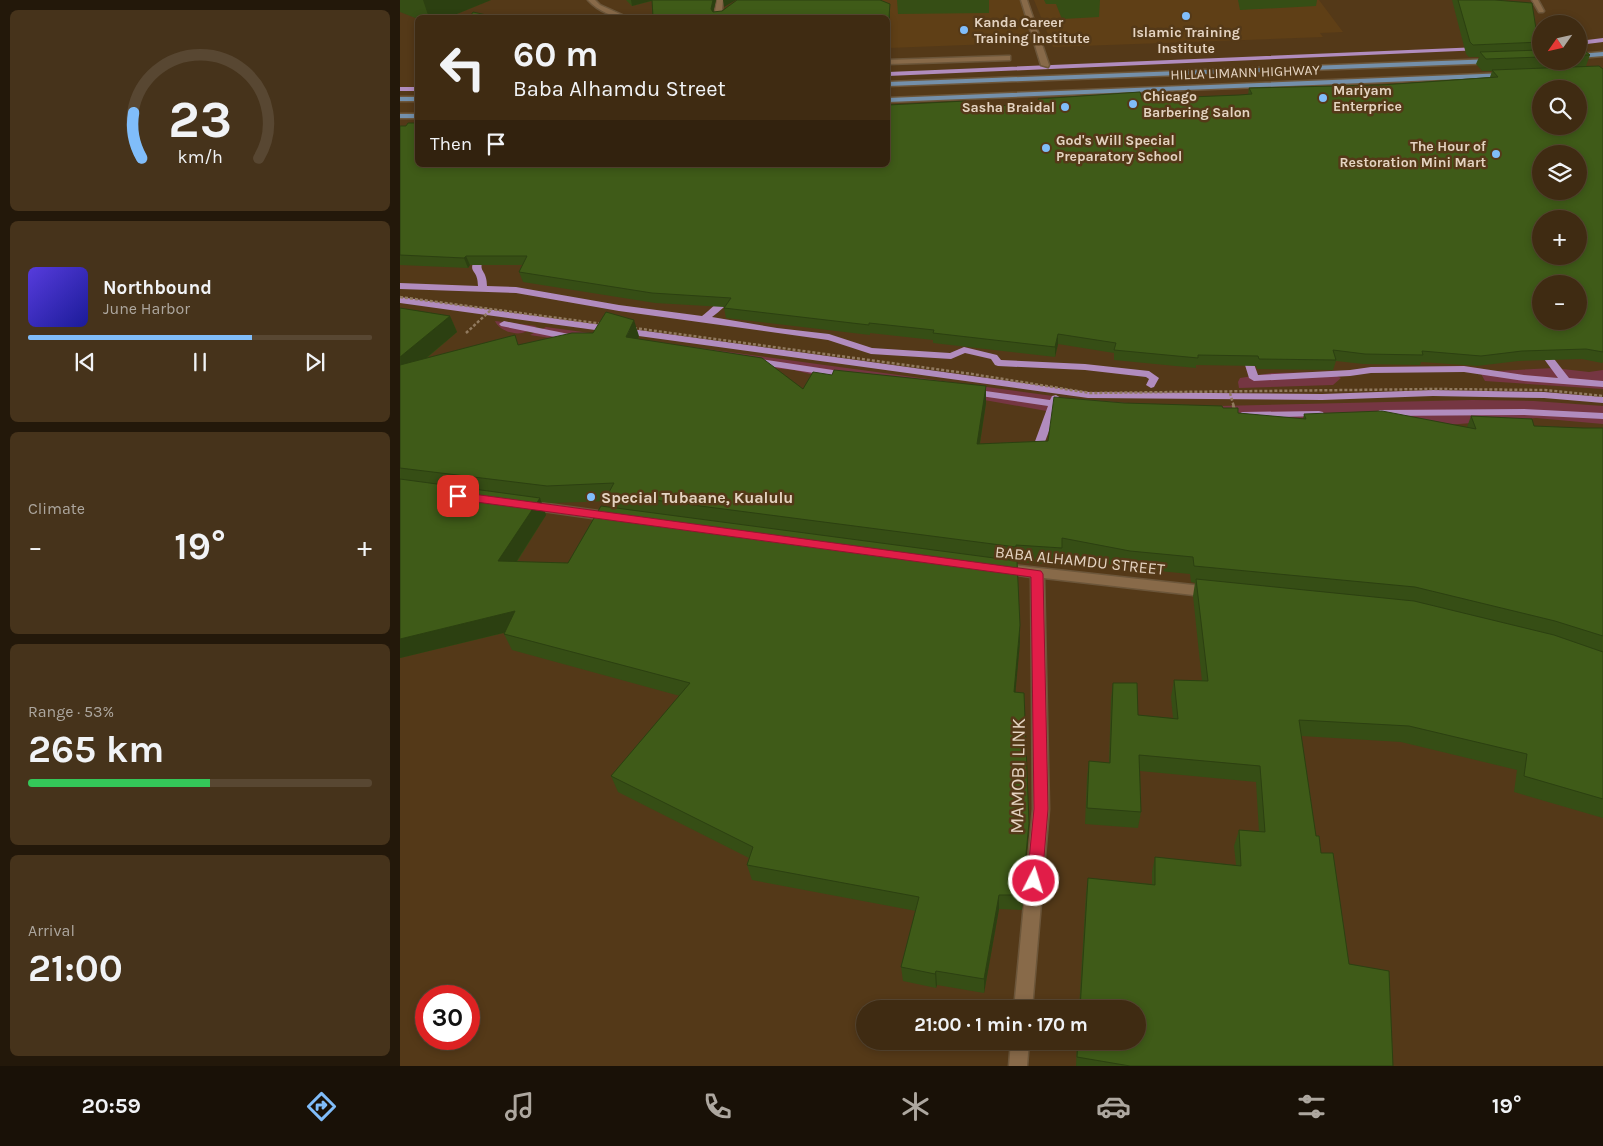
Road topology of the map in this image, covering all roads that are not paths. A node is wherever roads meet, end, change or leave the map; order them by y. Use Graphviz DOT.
graph roads {
  1 [pos="591,0"];
  2 [pos="720,0"];
  3 [pos="1024,0"];
  4 [pos="1535,0"];
  5 [pos="1541,11"];
  6 [pos="619,15"];
  7 [pos="720,15"];
  8 [pos="1603,54"];
  9 [pos="1588,55"];
  10 [pos="1007,58"];
  11 [pos="1504,61"];
  12 [pos="890,62"];
  13 [pos="1045,65"];
  14 [pos="1515,74"];
  15 [pos="890,84"];
  16 [pos="400,99"];
  17 [pos="415,100"];
  18 [pos="890,100"];
  19 [pos="400,116"];
  20 [pos="415,116"];
  21 [pos="516,504"];
  22 [pos="622,518"];
  23 [pos="989,567"];
  24 [pos="1037,574"];
  25 [pos="1222,593"];
  26 [pos="1024,1000"];
  27 [pos="1019,1050"];
  28 [pos="1018,1066"];
  1 -- 6 [label="street"];
  2 -- 7 [label="street"];
  3 -- 13 [label="street"];
  4 -- 5 [label="street"];
  8 -- 9 [label="main road"];
  10 -- 12 [label="street"];
  11 -- 15 [label="main road, HILLA LIMANN HIGHWAY"];
  14 -- 18 [label="main road, HILLA LIMANN HIGHWAY"];
  16 -- 17 [label="main road"];
  19 -- 20 [label="main road"];
  21 -- 22 [label="street"];
  23 -- 24 [label="street, BABA ALHAMDU STREET"];
  24 -- 25 [label="street, BABA ALHAMDU STREET"];
  24 -- 26 [label="street, MAMOBI LINK"];
  27 -- 28 [label="street"];
}
